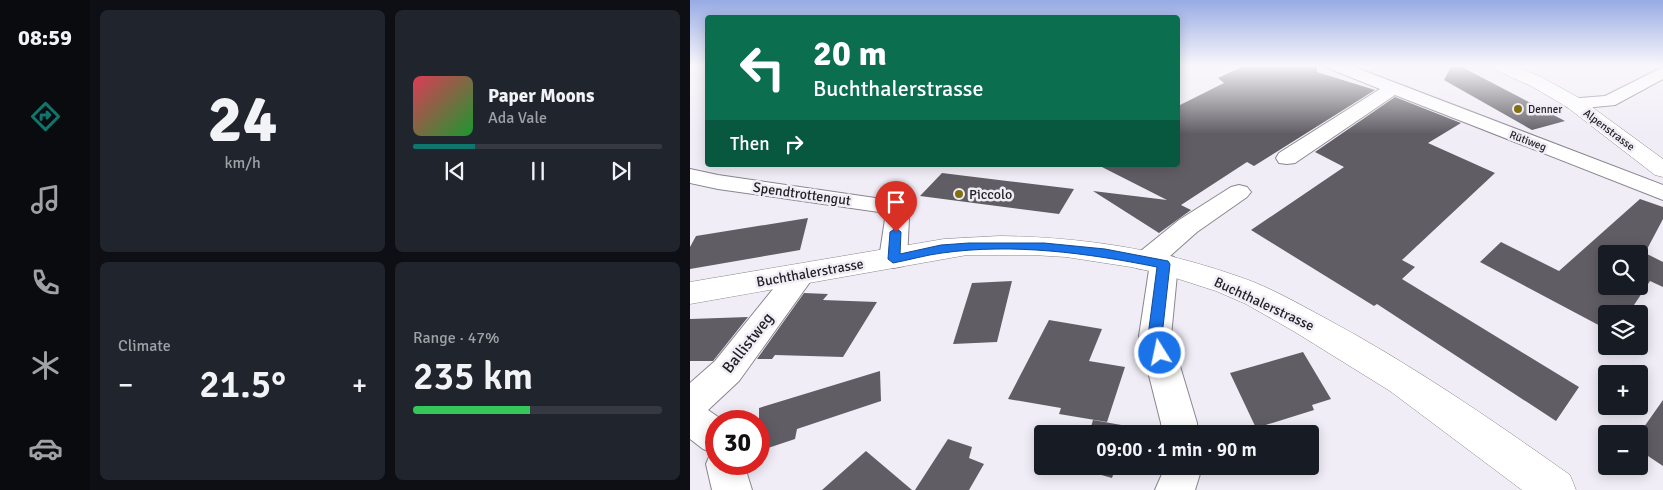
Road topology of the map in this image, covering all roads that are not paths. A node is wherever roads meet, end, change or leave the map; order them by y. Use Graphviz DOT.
graph roads {
  1 [pos="1547,88"];
  2 [pos="1640,88"];
  3 [pos="1392,89"];
  4 [pos="1574,103"];
  5 [pos="1287,158"];
  6 [pos="1663,170"];
  7 [pos="690,176"];
  8 [pos="1239,192"];
  9 [pos="1663,194"];
  10 [pos="893,259"];
  11 [pos="1155,263"];
  12 [pos="800,275"];
  13 [pos="690,293"];
  14 [pos="690,405"];
  15 [pos="690,418"];
  16 [pos="1179,425"];
  17 [pos="705,429"];
  18 [pos="728,475"];
  19 [pos="1181,475"];
  20 [pos="732,490"];
  21 [pos="1175,490"];
  22 [pos="1555,490"];
  1 -- 4 [label="street, Alpenstrasse"];
  2 -- 4 [label="street"];
  3 -- 5 [label="street"];
  3 -- 9 [label="street, Rütiweg"];
  4 -- 6 [label="street, Alpenstrasse"];
  7 -- 10 [label="street, Spendtrottengut"];
  8 -- 11 [label="street"];
  10 -- 11 [label="street, Buchthalerstrasse"];
  10 -- 12 [label="street, Buchthalerstrasse"];
  11 -- 16 [label="street"];
  11 -- 22 [label="street, Buchthalerstrasse"];
  12 -- 13 [label="street, Buchthalerstrasse"];
  12 -- 14 [label="street, Ballistweg"];
  15 -- 17 [label="street"];
  18 -- 20 [label="street"];
  19 -- 21 [label="street"];
}
